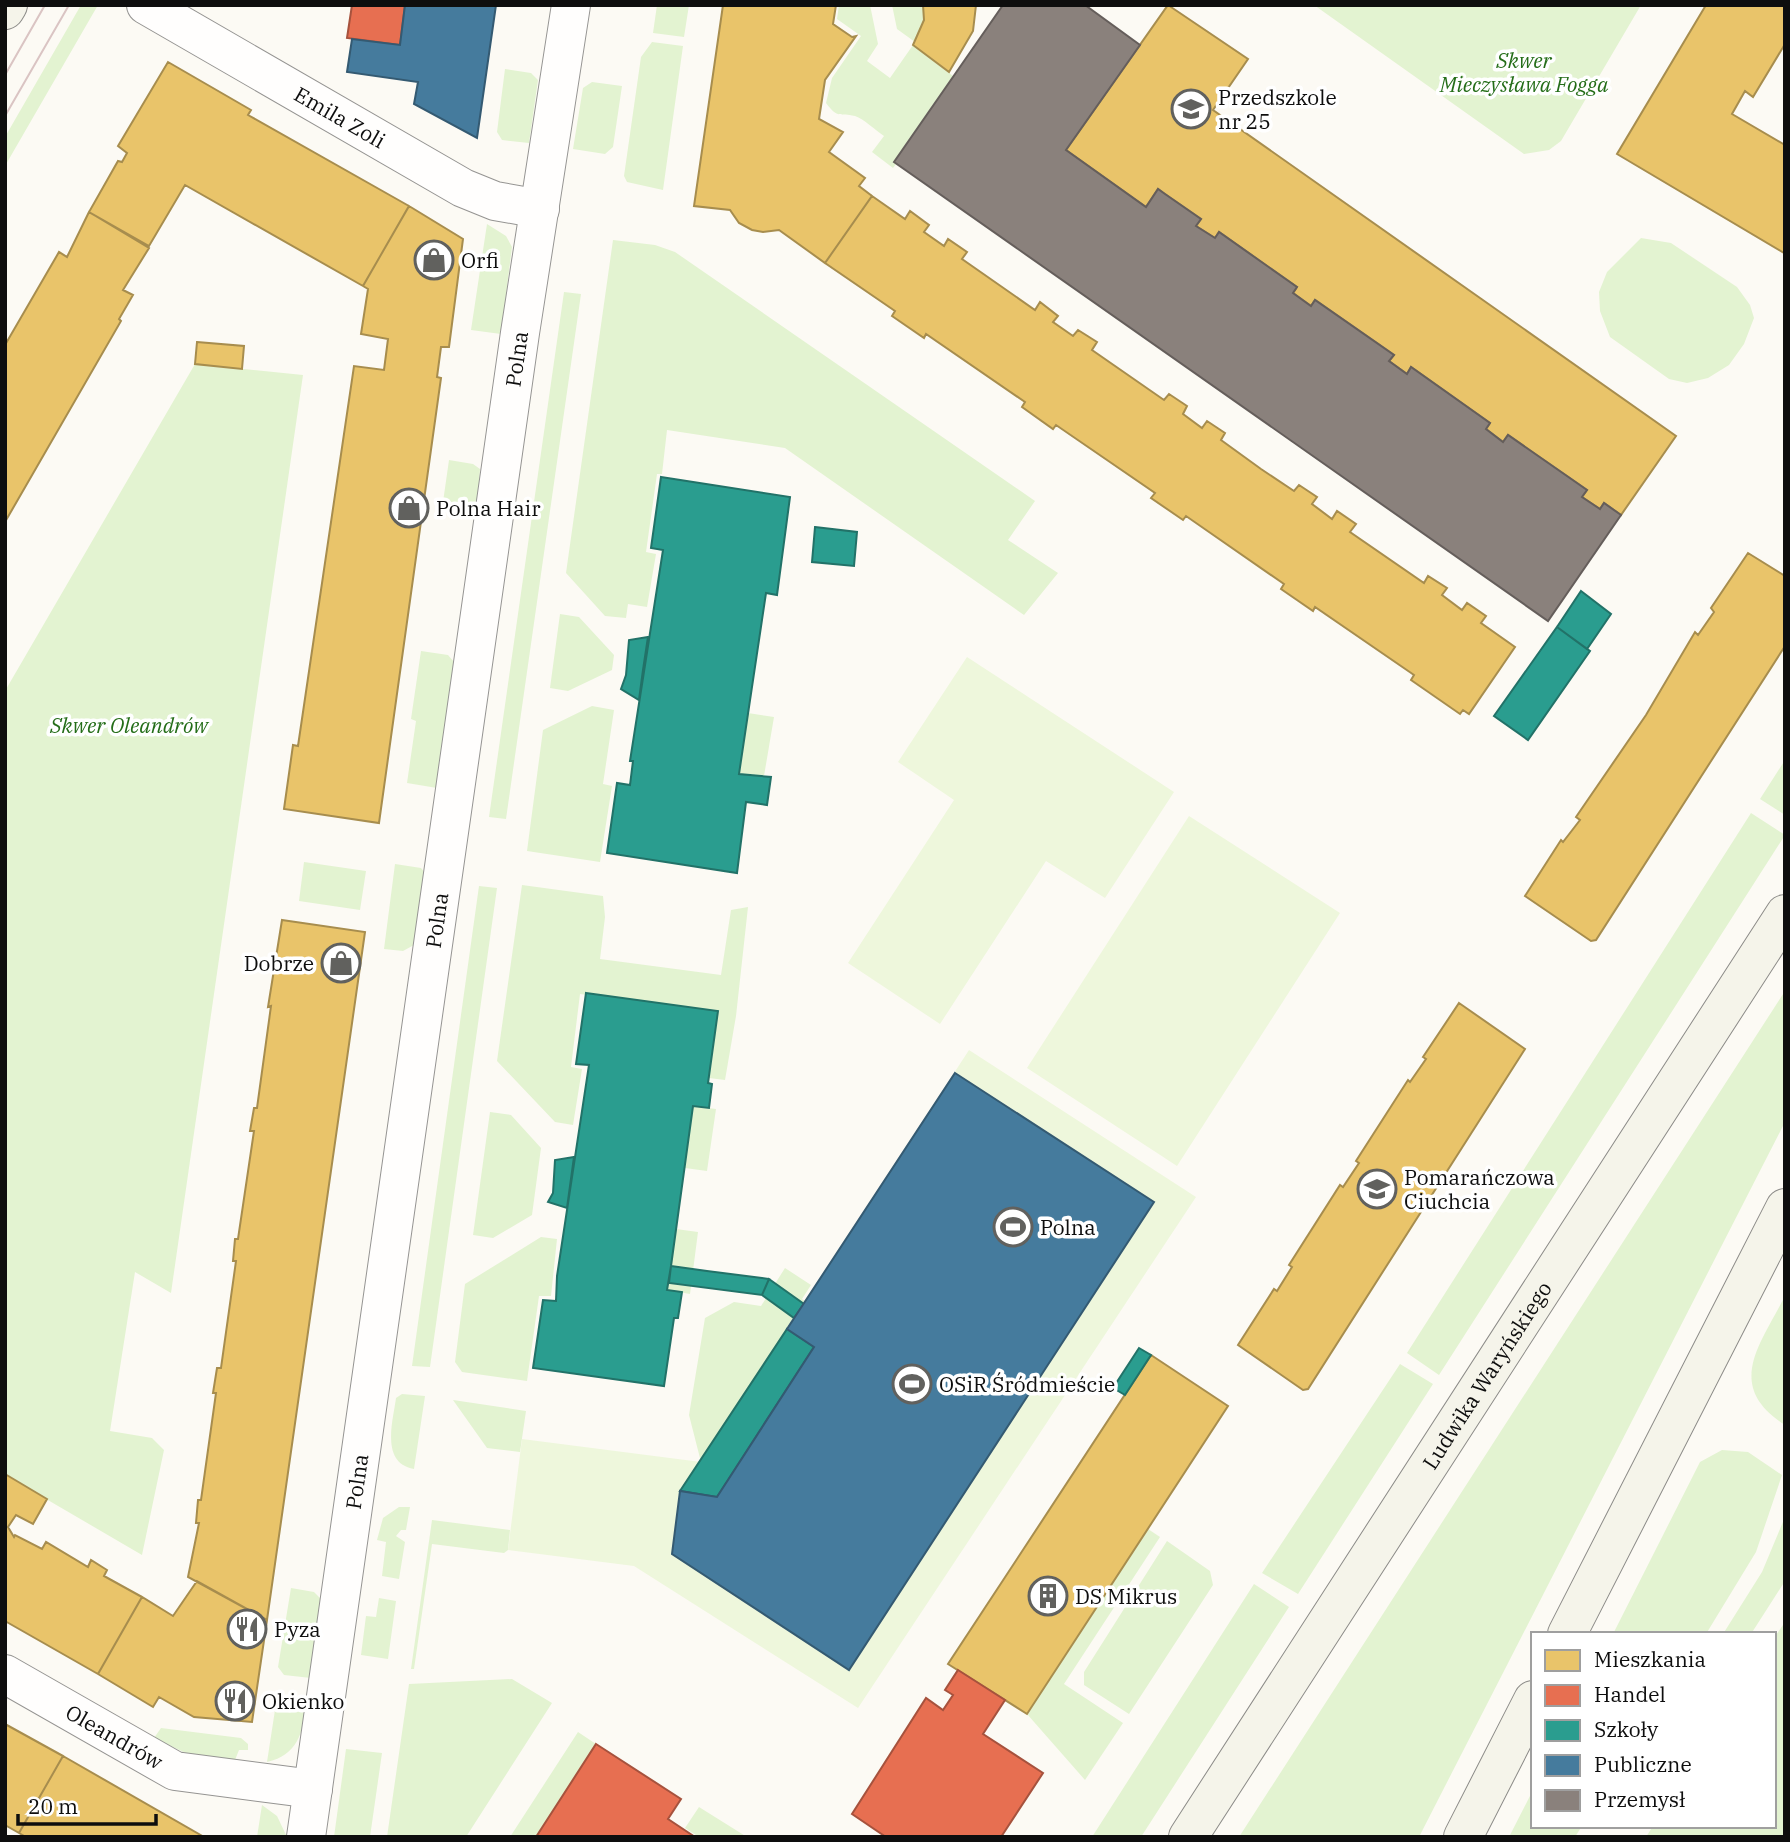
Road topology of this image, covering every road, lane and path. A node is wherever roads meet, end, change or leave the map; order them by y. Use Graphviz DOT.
graph roads {
  1 [pos="8,5"];
  2 [pos="146,5"];
  3 [pos="570,5"];
  4 [pos="5,10"];
  5 [pos="540,209"];
  6 [pos="1785,914"];
  7 [pos="1785,1208"];
  8 [pos="1568,1632"];
  9 [pos="5,1674"];
  10 [pos="1531,1704"];
  11 [pos="313,1789"];
  12 [pos="306,1837"];
  13 [pos="1188,1837"];
  14 [pos="1463,1837"];
  1 -- 4 [label="main road"];
  2 -- 5 [label="street, Emila Zoli"];
  3 -- 5 [label="street, Polna"];
  5 -- 11 [label="street, Polna"];
  6 -- 13 [label="main road, Ludwika Waryńskiego"];
  7 -- 8 [label="main road"];
  9 -- 11 [label="street, Oleandrów"];
  10 -- 14 [label="main road"];
  11 -- 12 [label="street, Polna"];
}
